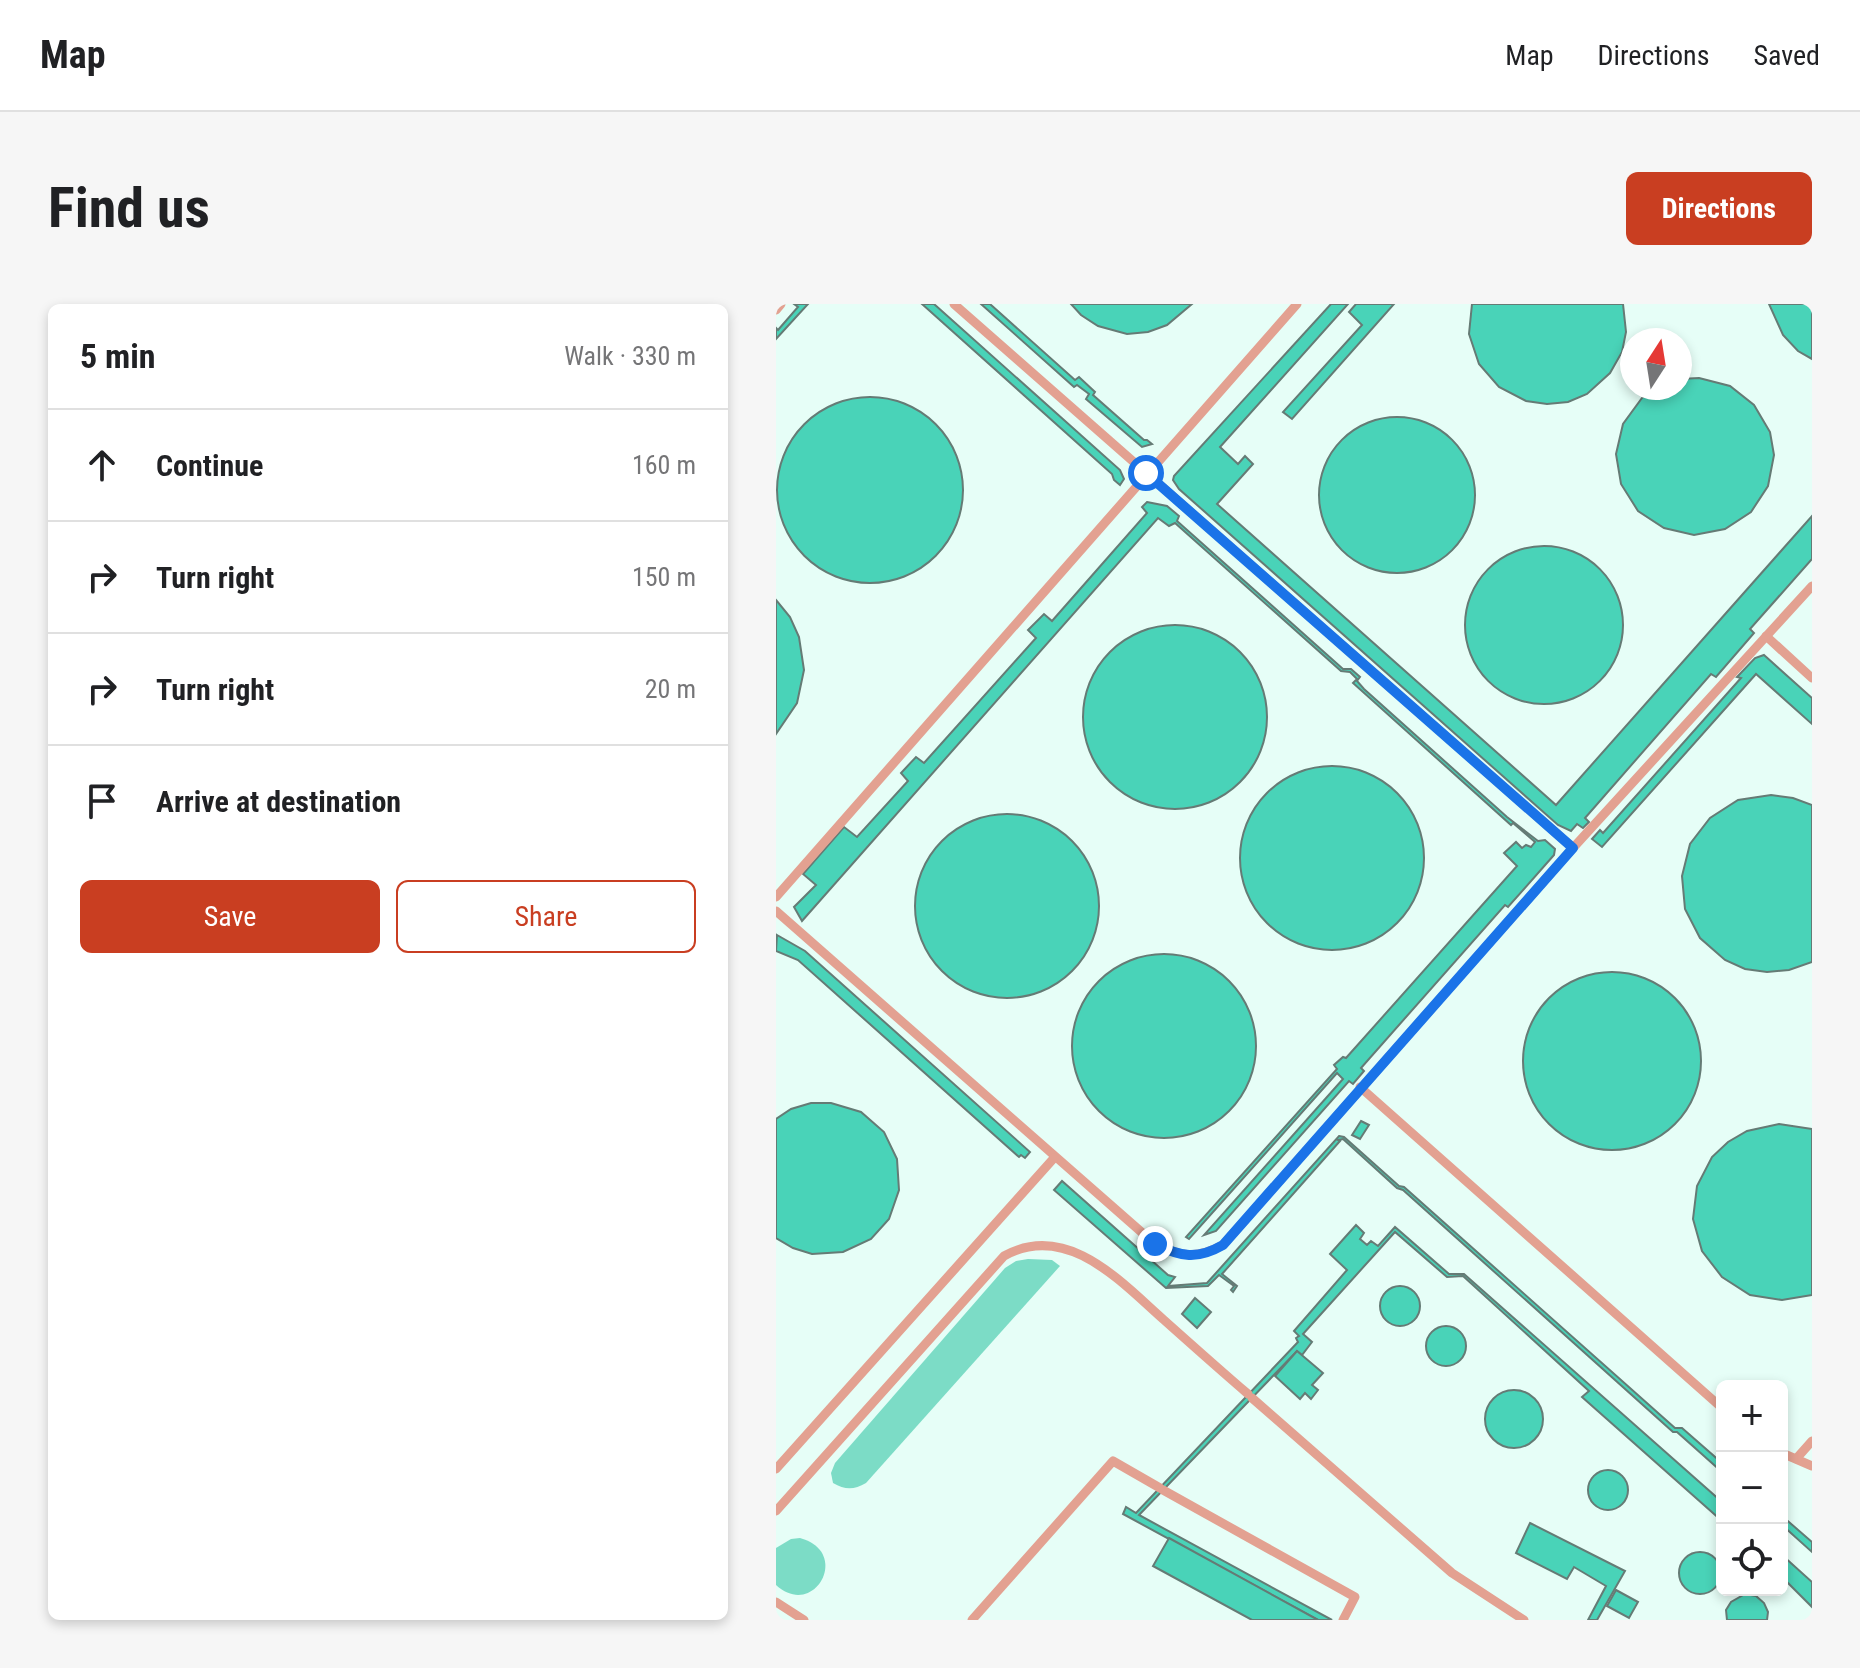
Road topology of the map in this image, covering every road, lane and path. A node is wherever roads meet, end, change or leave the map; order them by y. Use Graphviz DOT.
graph roads {
  1 [pos="781,304"];
  2 [pos="954,304"];
  3 [pos="1297,304"];
  4 [pos="776,310"];
  5 [pos="1146,473"];
  6 [pos="1812,586"];
  7 [pos="1766,636"];
  8 [pos="1812,678"];
  9 [pos="1573,848"];
  10 [pos="776,897"];
  11 [pos="776,911"];
  12 [pos="1360,1087"];
  13 [pos="1054,1158"];
  14 [pos="1716,1403"];
  15 [pos="1812,1441"];
  16 [pos="1788,1456"];
  17 [pos="1796,1459"];
  18 [pos="1812,1466"];
  19 [pos="776,1469"];
  20 [pos="776,1511"];
  21 [pos="776,1602"];
  22 [pos="804,1620"];
  23 [pos="972,1620"];
  24 [pos="1343,1620"];
  25 [pos="1524,1620"];
  1 -- 4 [label="lane"];
  2 -- 5 [label="lane"];
  3 -- 5 [label="lane"];
  5 -- 9 [label="lane"];
  5 -- 10 [label="lane"];
  6 -- 7 [label="lane"];
  7 -- 8 [label="lane"];
  7 -- 9 [label="lane"];
  9 -- 12 [label="lane"];
  11 -- 13 [label="lane"];
  12 -- 13 [label="lane"];
  12 -- 14 [label="lane"];
  13 -- 19 [label="lane"];
  15 -- 17 [label="lane"];
  16 -- 17 [label="lane"];
  17 -- 18 [label="lane"];
  20 -- 25 [label="lane"];
  21 -- 22 [label="lane"];
  23 -- 24 [label="lane"];
}
